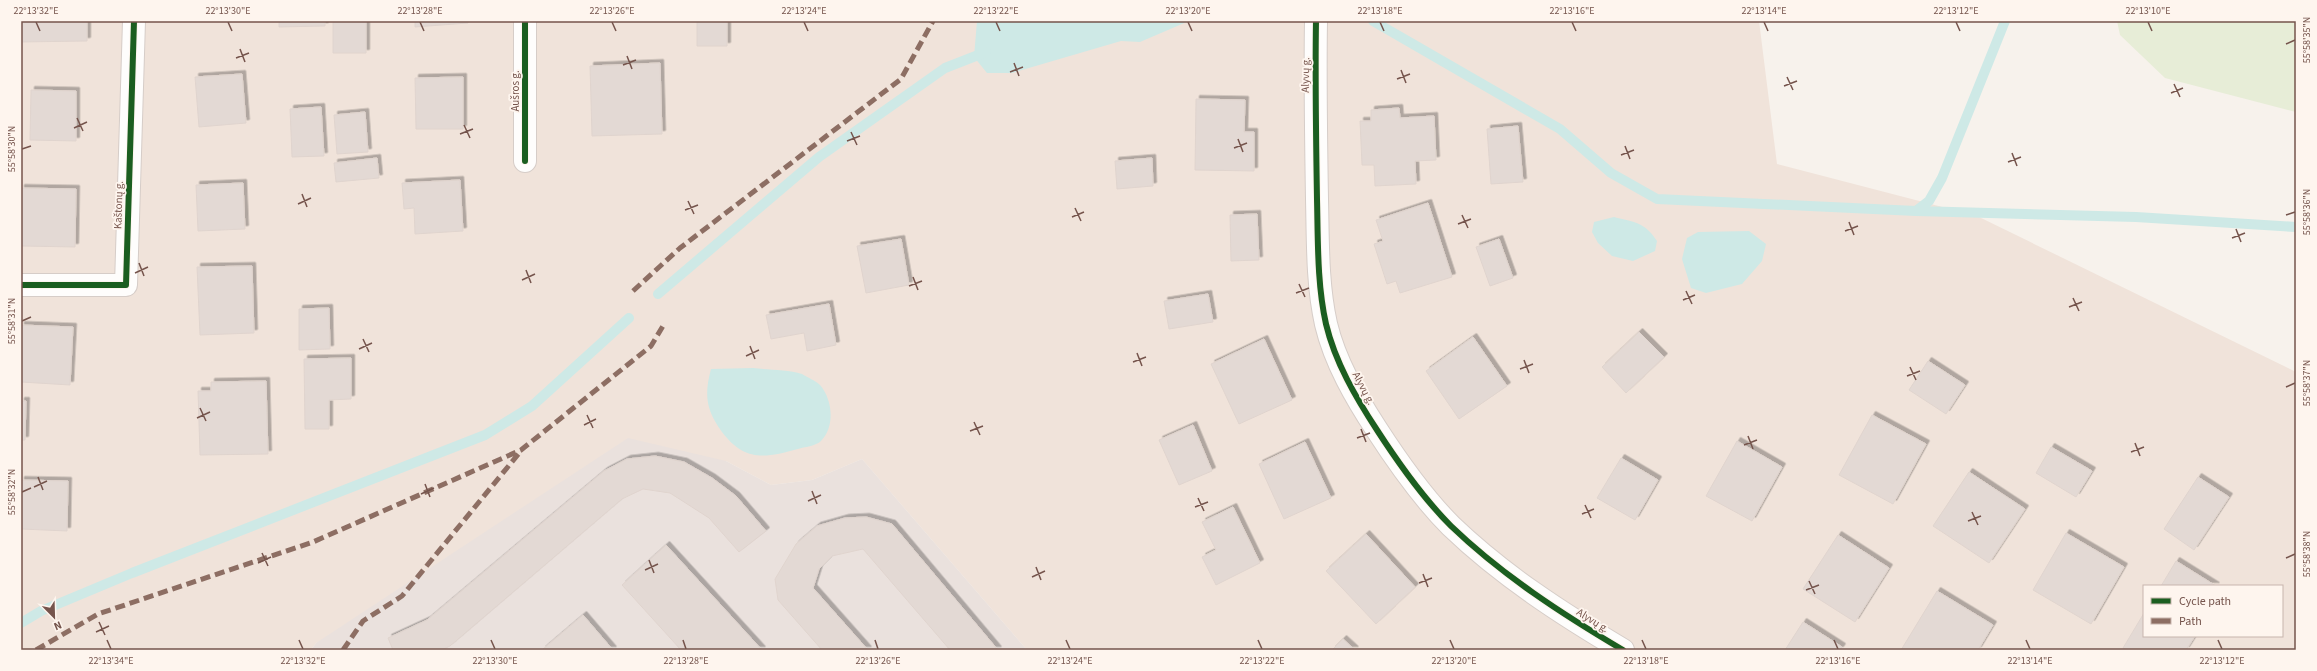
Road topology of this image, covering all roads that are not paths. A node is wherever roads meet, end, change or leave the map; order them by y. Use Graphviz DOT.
graph roads {
  1 [pos="134,21"];
  2 [pos="525,21"];
  3 [pos="1316,21"];
  4 [pos="525,161"];
  5 [pos="21,285"];
  6 [pos="1623,650"];
  1 -- 5 [label="street, Kaštonų g."];
  2 -- 4 [label="street, Aušros g."];
  3 -- 6 [label="street, Alyvų g."];
}
